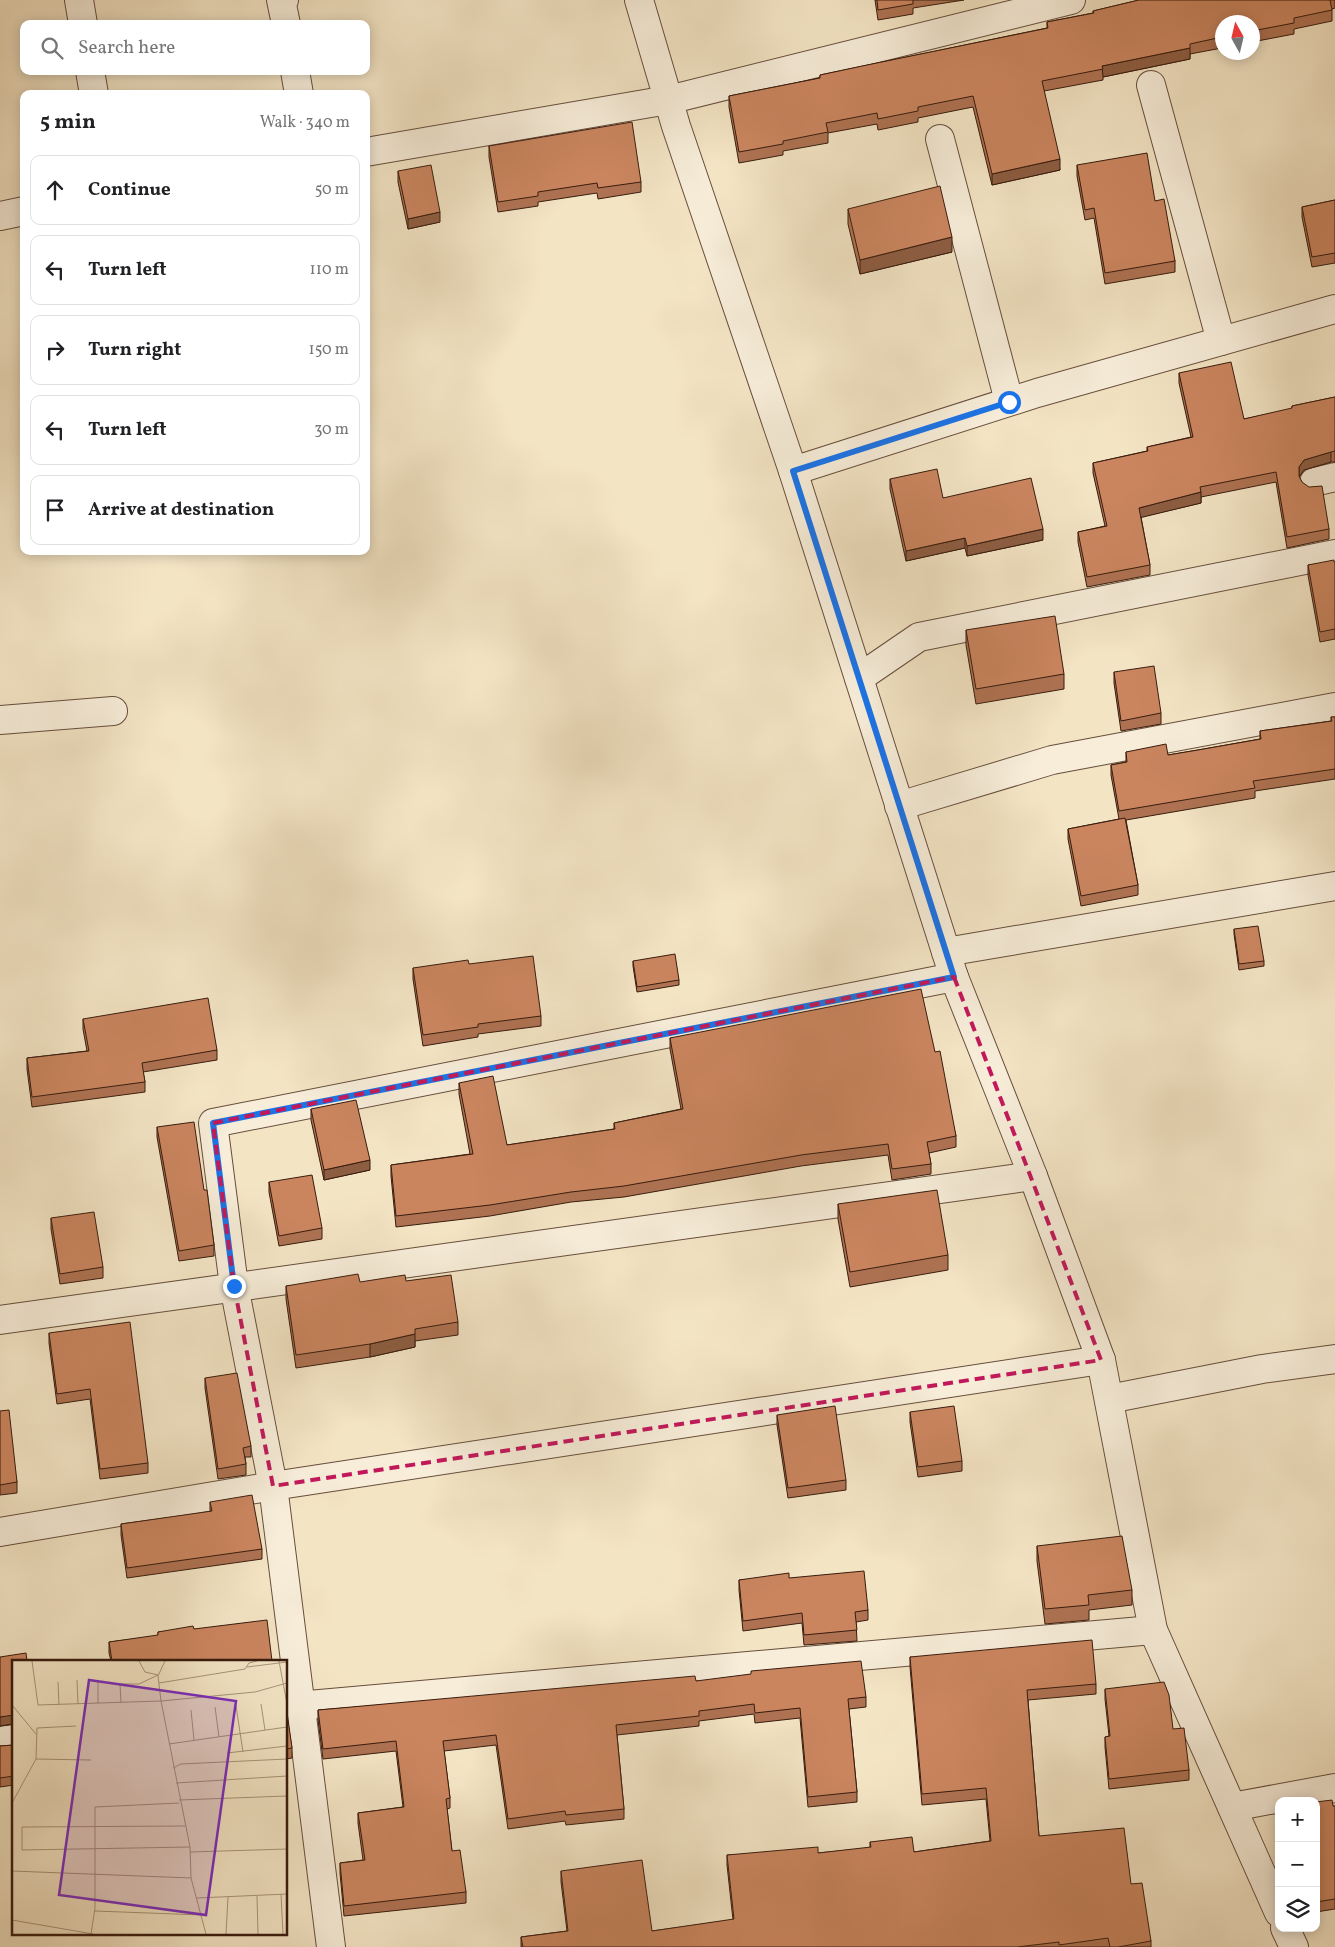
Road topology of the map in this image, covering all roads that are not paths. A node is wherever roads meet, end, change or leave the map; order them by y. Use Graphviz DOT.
graph roads {
  1 [pos="79,0"];
  2 [pos="284,0"];
  3 [pos="639,0"];
  4 [pos="1071,0"];
  5 [pos="82,20"];
  6 [pos="285,20"];
  7 [pos="91,75"];
  8 [pos="296,75"];
  9 [pos="1151,85"];
  10 [pos="93,90"];
  11 [pos="299,90"];
  12 [pos="668,100"];
  13 [pos="940,139"];
  14 [pos="370,151"];
  15 [pos="20,213"];
  16 [pos="0,216"];
  17 [pos="1335,309"];
  18 [pos="1220,341"];
  19 [pos="1009,402"];
  20 [pos="793,471"];
  21 [pos="1335,554"];
  22 [pos="859,678"];
  23 [pos="1335,707"];
  24 [pos="113,711"];
  25 [pos="0,720"];
  26 [pos="899,806"];
  27 [pos="1335,886"];
  28 [pos="950,965"];
  29 [pos="1033,1176"];
  30 [pos="234,1286"];
  31 [pos="0,1320"];
  32 [pos="1335,1359"];
  33 [pos="1101,1360"];
  34 [pos="1109,1400"];
  35 [pos="273,1486"];
  36 [pos="0,1532"];
  37 [pos="1153,1630"];
  38 [pos="294,1706"];
  39 [pos="1335,1788"];
  40 [pos="1232,1807"];
  41 [pos="1275,1904"];
  42 [pos="1288,1932"];
  43 [pos="331,1947"];
  44 [pos="1288,1947"];
  45 [pos="1294,1947"];
  1 -- 5 [label="street"];
  2 -- 6 [label="street"];
  3 -- 12 [label="street"];
  4 -- 12 [label="street"];
  7 -- 10 [label="street"];
  8 -- 11 [label="street"];
  9 -- 18 [label="street"];
  12 -- 14 [label="street"];
  12 -- 20 [label="street"];
  13 -- 19 [label="street"];
  15 -- 16 [label="street"];
  17 -- 18 [label="street"];
  18 -- 19 [label="street"];
  19 -- 20 [label="street"];
  20 -- 22 [label="street"];
  21 -- 22 [label="street"];
  22 -- 26 [label="street"];
  23 -- 26 [label="street"];
  24 -- 25 [label="street"];
  26 -- 28 [label="street"];
  27 -- 28 [label="street"];
  28 -- 29 [label="street"];
  28 -- 30 [label="street"];
  29 -- 30 [label="street"];
  29 -- 33 [label="street"];
  30 -- 31 [label="street"];
  30 -- 35 [label="street"];
  32 -- 34 [label="street"];
  33 -- 34 [label="street"];
  33 -- 35 [label="street"];
  34 -- 37 [label="street"];
  35 -- 36 [label="street"];
  35 -- 38 [label="street"];
  37 -- 38 [label="street"];
  37 -- 40 [label="street"];
  38 -- 43 [label="street"];
  39 -- 40 [label="street"];
  40 -- 41 [label="street"];
  42 -- 45 [label="street"];
  44 -- 45 [label="street"];
}
